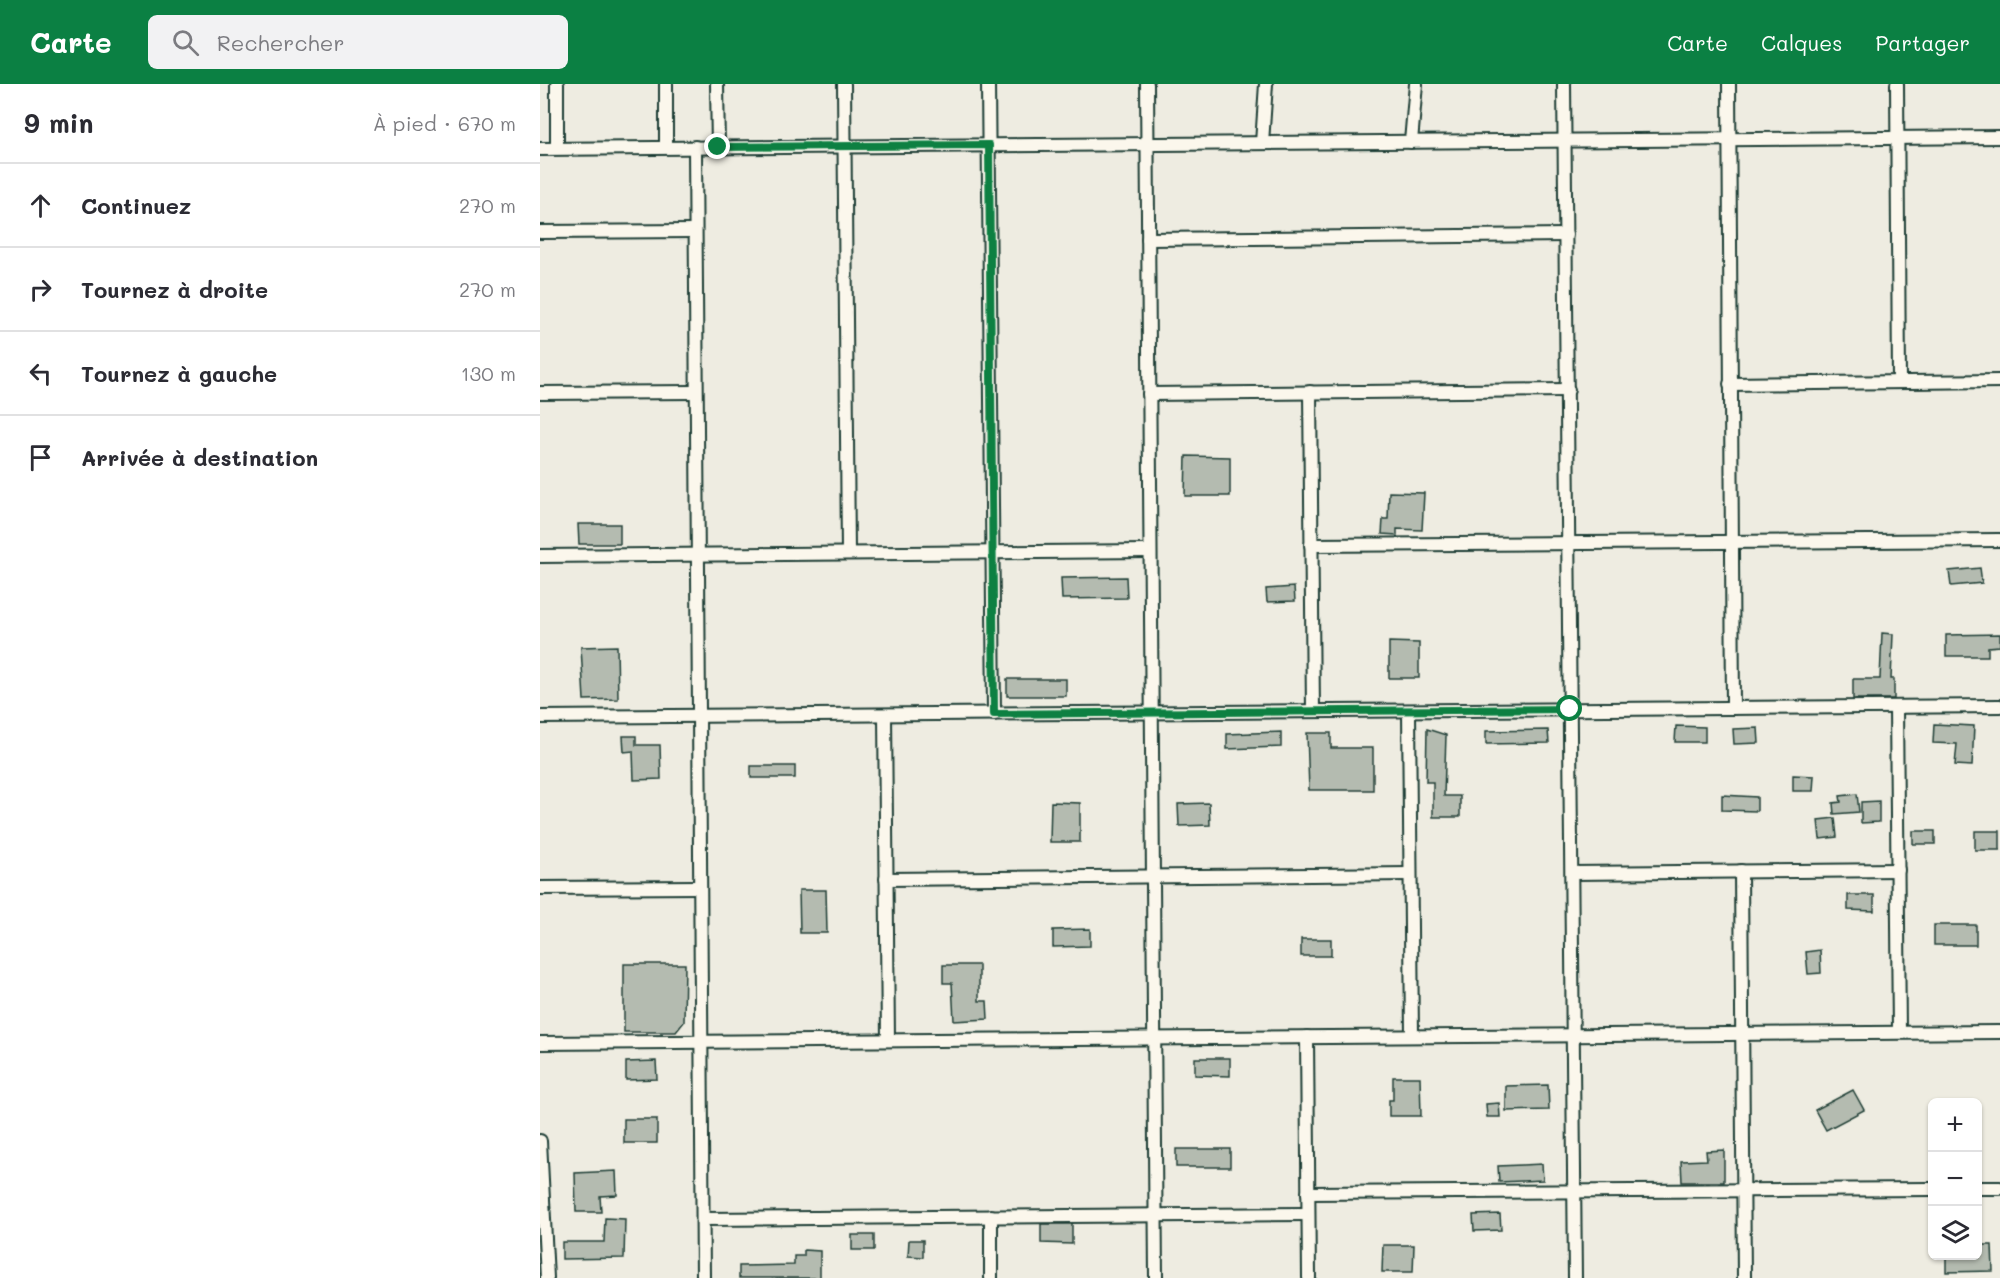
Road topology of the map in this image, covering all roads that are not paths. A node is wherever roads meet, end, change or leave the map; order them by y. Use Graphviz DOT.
graph roads {
  1 [pos="557,84"];
  2 [pos="666,84"];
  3 [pos="717,84"];
  4 [pos="844,84"];
  5 [pos="988,84"];
  6 [pos="1147,84"];
  7 [pos="1266,84"];
  8 [pos="1416,84"];
  9 [pos="1564,84"];
  10 [pos="1729,84"];
  11 [pos="1897,84"];
  12 [pos="2000,137"];
  13 [pos="1897,138"];
  14 [pos="1728,139"];
  15 [pos="1566,140"];
  16 [pos="1411,142"];
  17 [pos="1262,143"];
  18 [pos="1148,144"];
  19 [pos="989,145"];
  20 [pos="845,146"];
  21 [pos="666,147"];
  22 [pos="694,147"];
  23 [pos="718,147"];
  24 [pos="540,148"];
  25 [pos="557,148"];
  26 [pos="695,231"];
  27 [pos="540,232"];
  28 [pos="1566,235"];
  29 [pos="1148,239"];
  30 [pos="2000,381"];
  31 [pos="1899,382"];
  32 [pos="1730,384"];
  33 [pos="1568,390"];
  34 [pos="696,392"];
  35 [pos="1310,392"];
  36 [pos="540,393"];
  37 [pos="1149,394"];
  38 [pos="2000,540"];
  39 [pos="1731,542"];
  40 [pos="1569,543"];
  41 [pos="1311,545"];
  42 [pos="1150,551"];
  43 [pos="993,552"];
  44 [pos="848,553"];
  45 [pos="698,554"];
  46 [pos="540,556"];
  47 [pos="2000,706"];
  48 [pos="1896,707"];
  49 [pos="1732,708"];
  50 [pos="1570,709"];
  51 [pos="1312,711"];
  52 [pos="1409,711"];
  53 [pos="1152,712"];
  54 [pos="994,714"];
  55 [pos="885,715"];
  56 [pos="699,716"];
  57 [pos="540,717"];
  58 [pos="1898,870"];
  59 [pos="1741,871"];
  60 [pos="1572,873"];
  61 [pos="1410,874"];
  62 [pos="1153,877"];
  63 [pos="886,879"];
  64 [pos="700,887"];
  65 [pos="540,888"];
  66 [pos="1899,1032"];
  67 [pos="2000,1032"];
  68 [pos="1742,1034"];
  69 [pos="1573,1035"];
  70 [pos="1412,1036"];
  71 [pos="1307,1037"];
  72 [pos="1154,1038"];
  73 [pos="888,1040"];
  74 [pos="702,1042"];
  75 [pos="540,1043"];
  76 [pos="540,1141"];
  77 [pos="1928,1188"];
  78 [pos="1982,1188"];
  79 [pos="2000,1188"];
  80 [pos="1744,1190"];
  81 [pos="1574,1191"];
  82 [pos="1308,1193"];
  83 [pos="1308,1214"];
  84 [pos="1156,1215"];
  85 [pos="991,1216"];
  86 [pos="703,1219"];
  87 [pos="547,1278"];
  88 [pos="703,1278"];
  89 [pos="991,1278"];
  90 [pos="1156,1278"];
  91 [pos="1309,1278"];
  92 [pos="1575,1278"];
  93 [pos="1744,1278"];
  1 -- 25 [label="street"];
  2 -- 21 [label="street"];
  3 -- 23 [label="street"];
  4 -- 20 [label="street"];
  5 -- 19 [label="street"];
  6 -- 18 [label="street"];
  7 -- 17 [label="street"];
  8 -- 16 [label="street"];
  9 -- 15 [label="street"];
  10 -- 14 [label="street"];
  11 -- 13 [label="street"];
  12 -- 13 [label="street"];
  13 -- 14 [label="street"];
  13 -- 31 [label="street"];
  14 -- 15 [label="street"];
  14 -- 32 [label="street"];
  15 -- 16 [label="street"];
  15 -- 28 [label="street"];
  16 -- 17 [label="street"];
  17 -- 18 [label="street"];
  18 -- 19 [label="street"];
  18 -- 29 [label="street"];
  19 -- 20 [label="street"];
  19 -- 43 [label="street"];
  20 -- 23 [label="street"];
  20 -- 44 [label="street"];
  21 -- 22 [label="street"];
  21 -- 25 [label="street"];
  22 -- 23 [label="street"];
  22 -- 26 [label="street"];
  24 -- 25 [label="street"];
  26 -- 27 [label="street"];
  26 -- 34 [label="street"];
  28 -- 29 [label="street"];
  28 -- 33 [label="street"];
  29 -- 37 [label="street"];
  30 -- 31 [label="street"];
  31 -- 32 [label="street"];
  32 -- 39 [label="street"];
  33 -- 35 [label="street"];
  33 -- 40 [label="street"];
  34 -- 36 [label="street"];
  34 -- 45 [label="street"];
  35 -- 37 [label="street"];
  35 -- 41 [label="street"];
  37 -- 42 [label="street"];
  38 -- 39 [label="street"];
  39 -- 40 [label="street"];
  39 -- 49 [label="street"];
  40 -- 41 [label="street"];
  40 -- 50 [label="street"];
  41 -- 51 [label="street"];
  42 -- 43 [label="street"];
  42 -- 53 [label="street"];
  43 -- 44 [label="street"];
  43 -- 54 [label="street"];
  44 -- 45 [label="street"];
  45 -- 46 [label="street"];
  45 -- 56 [label="street"];
  47 -- 48 [label="street"];
  48 -- 49 [label="street"];
  48 -- 58 [label="street"];
  49 -- 50 [label="street"];
  50 -- 52 [label="street"];
  50 -- 60 [label="street"];
  51 -- 52 [label="street"];
  51 -- 53 [label="street"];
  52 -- 61 [label="street"];
  53 -- 54 [label="street"];
  53 -- 62 [label="street"];
  54 -- 55 [label="street"];
  55 -- 56 [label="street"];
  55 -- 63 [label="street"];
  56 -- 57 [label="street"];
  56 -- 64 [label="street"];
  58 -- 59 [label="street"];
  58 -- 66 [label="street"];
  59 -- 60 [label="street"];
  59 -- 68 [label="street"];
  60 -- 69 [label="street"];
  61 -- 62 [label="street"];
  61 -- 70 [label="street"];
  62 -- 63 [label="street"];
  62 -- 72 [label="street"];
  63 -- 73 [label="street"];
  64 -- 65 [label="street"];
  64 -- 74 [label="street"];
  66 -- 67 [label="street"];
  66 -- 68 [label="street"];
  68 -- 69 [label="street"];
  68 -- 80 [label="street"];
  69 -- 70 [label="street"];
  69 -- 81 [label="street"];
  70 -- 71 [label="street"];
  71 -- 72 [label="street"];
  71 -- 82 [label="street"];
  72 -- 73 [label="street"];
  72 -- 84 [label="street"];
  73 -- 74 [label="street"];
  74 -- 75 [label="street"];
  74 -- 86 [label="street"];
  76 -- 87 [label="street"];
  77 -- 80 [label="street"];
  78 -- 79 [label="street"];
  80 -- 81 [label="street"];
  80 -- 93 [label="street"];
  81 -- 82 [label="street"];
  81 -- 92 [label="street"];
  82 -- 83 [label="street"];
  83 -- 84 [label="street"];
  83 -- 91 [label="street"];
  84 -- 85 [label="street"];
  84 -- 90 [label="street"];
  85 -- 86 [label="street"];
  85 -- 89 [label="street"];
  86 -- 88 [label="street"];
}
